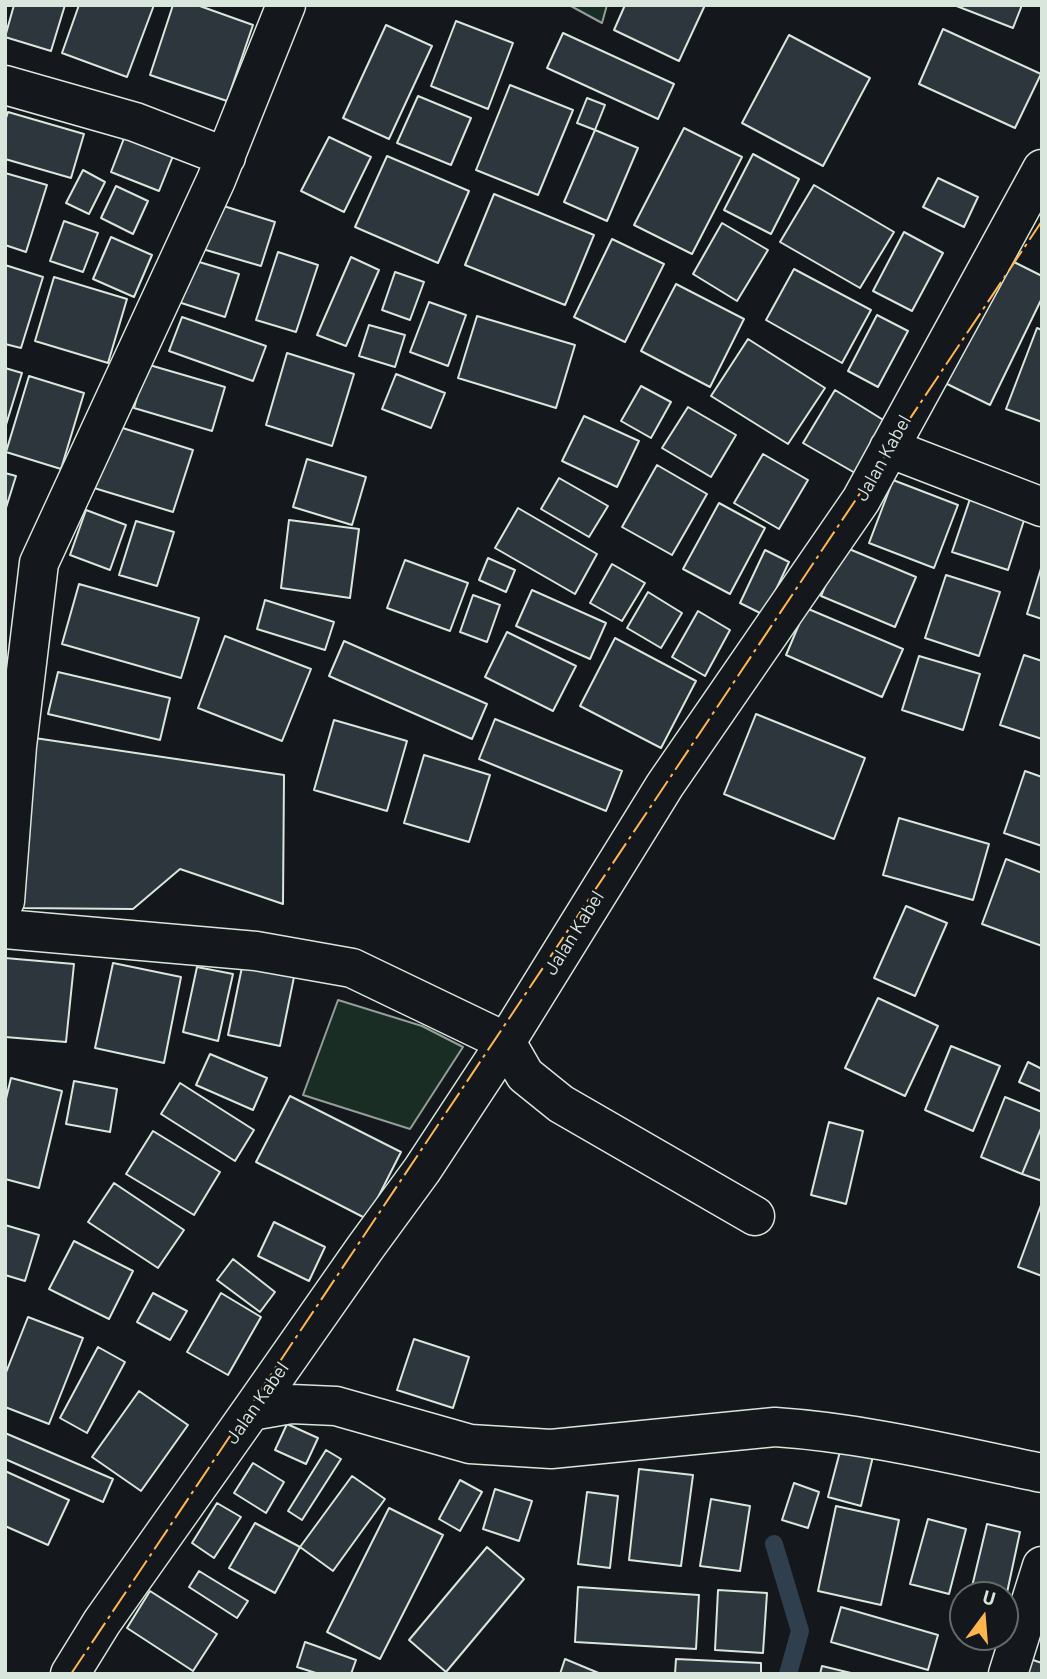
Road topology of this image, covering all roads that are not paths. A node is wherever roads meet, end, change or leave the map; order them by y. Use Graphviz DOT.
graph roads {
  1 [pos="286,5"];
  2 [pos="5,85"];
  3 [pos="226,157"];
  4 [pos="1042,169"];
  5 [pos="889,449"];
  6 [pos="1042,507"];
  7 [pos="5,901"];
  8 [pos="5,929"];
  9 [pos="506,1042"];
  10 [pos="755,1216"];
  11 [pos="251,1411"];
  12 [pos="1042,1473"];
  13 [pos="1042,1566"];
  14 [pos="70,1674"];
  15 [pos="1008,1674"];
  1 -- 3 [label="street"];
  2 -- 3 [label="street"];
  3 -- 7 [label="street"];
  4 -- 5 [label="street, Jalan Kabel"];
  5 -- 6 [label="street"];
  5 -- 9 [label="street, Jalan Kabel"];
  8 -- 9 [label="street"];
  9 -- 10 [label="street"];
  9 -- 11 [label="street, Jalan Kabel"];
  11 -- 12 [label="street"];
  11 -- 14 [label="street, Jalan Kabel"];
  13 -- 15 [label="street"];
}
